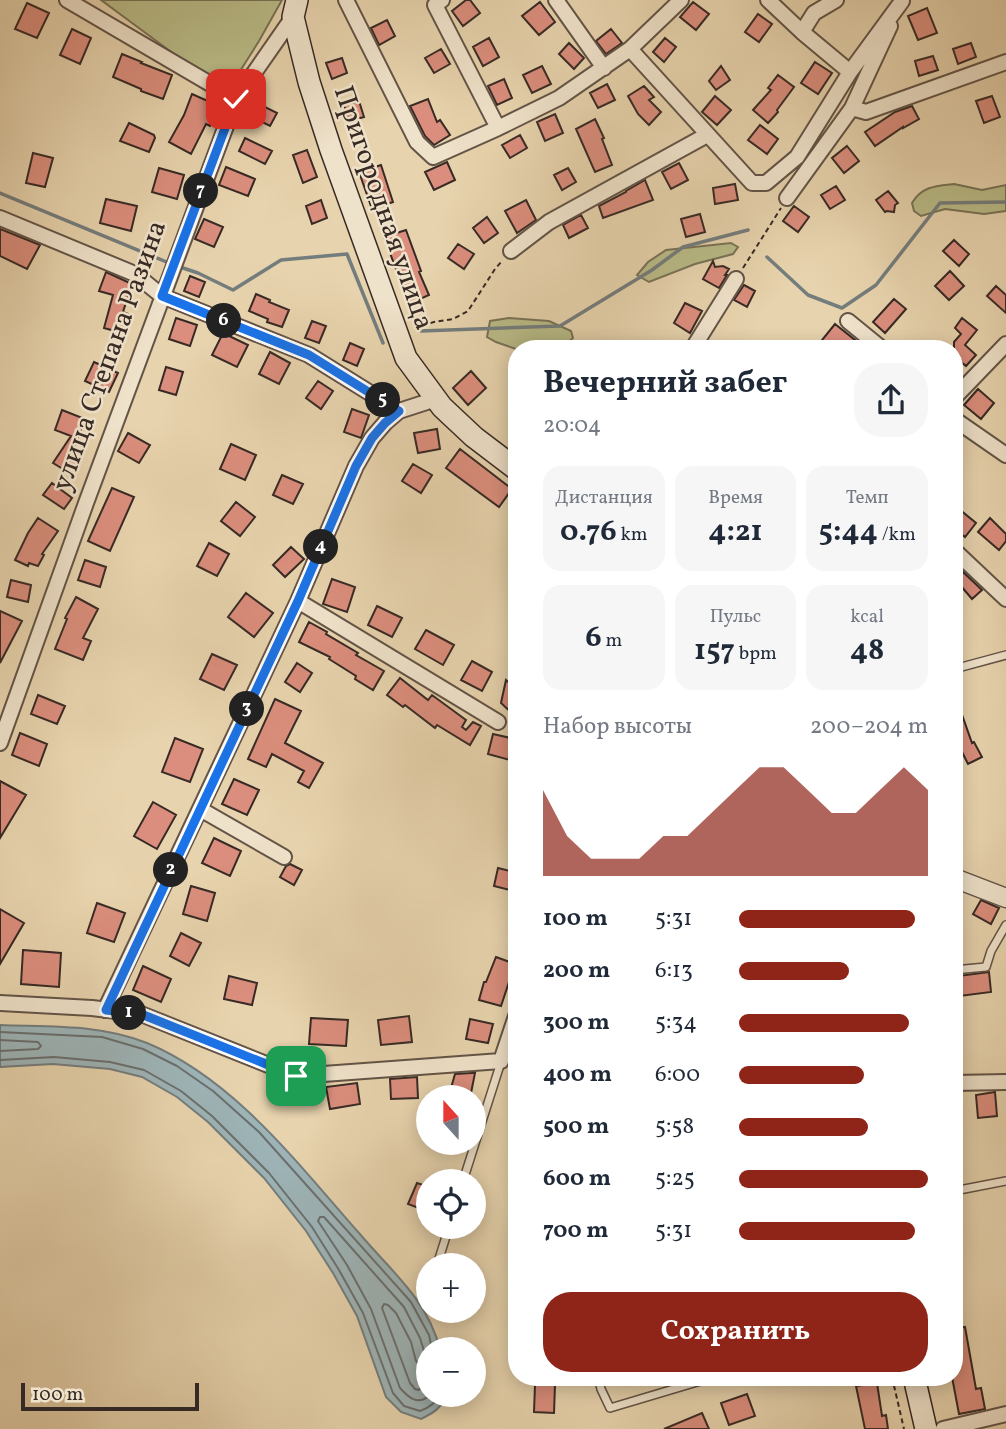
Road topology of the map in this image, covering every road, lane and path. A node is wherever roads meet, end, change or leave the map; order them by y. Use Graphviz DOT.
graph roads {
  1 [pos="67,0"];
  2 [pos="346,0"];
  3 [pos="442,0"];
  4 [pos="556,0"];
  5 [pos="681,0"];
  6 [pos="768,0"];
  7 [pos="836,0"];
  8 [pos="902,1"];
  9 [pos="295,8"];
  10 [pos="802,32"];
  11 [pos="630,49"];
  12 [pos="1006,62"];
  13 [pos="604,68"];
  14 [pos="850,72"];
  15 [pos="236,99"];
  16 [pos="852,108"];
  17 [pos="498,128"];
  18 [pos="707,135"];
  19 [pos="787,198"];
  20 [pos="0,218"];
  21 [pos="511,251"];
  22 [pos="736,279"];
  23 [pos="162,296"];
  24 [pos="848,321"];
  25 [pos="396,333"];
  26 [pos="698,340"];
  27 [pos="871,340"];
  28 [pos="1006,344"];
  29 [pos="963,389"];
  30 [pos="439,403"];
  31 [pos="399,411"];
  32 [pos="963,425"];
  33 [pos="1006,456"];
  34 [pos="508,462"];
  35 [pos="963,558"];
  36 [pos="1006,599"];
  37 [pos="298,601"];
  38 [pos="1006,655"];
  39 [pos="963,667"];
  40 [pos="498,722"];
  41 [pos="0,743"];
  42 [pos="200,809"];
  43 [pos="284,857"];
  44 [pos="963,881"];
  45 [pos="1006,898"];
  46 [pos="1006,925"];
  47 [pos="963,969"];
  48 [pos="0,1003"];
  49 [pos="106,1010"];
  50 [pos="508,1040"];
  51 [pos="501,1061"];
  52 [pos="1006,1082"];
  53 [pos="963,1083"];
  54 [pos="467,1169"];
  55 [pos="1006,1181"];
  56 [pos="963,1189"];
  57 [pos="600,1386"];
  58 [pos="684,1386"];
  59 [pos="894,1386"];
  60 [pos="916,1386"];
  61 [pos="1006,1414"];
  62 [pos="904,1429"];
  63 [pos="926,1429"];
  64 [pos="943,1429"];
  1 -- 15 [label="street"];
  2 -- 17 [label="street"];
  3 -- 17 [label="street"];
  4 -- 13 [label="street"];
  5 -- 11 [label="street"];
  6 -- 10 [label="street"];
  7 -- 10 [label="street"];
  8 -- 14 [label="street"];
  8 -- 16 [label="street"];
  9 -- 15 [label="street, улица Степана Разина"];
  9 -- 25 [label="main road, Пригородная улица"];
  10 -- 14 [label="street"];
  11 -- 13 [label="street"];
  11 -- 18 [label="street"];
  12 -- 16 [label="street"];
  13 -- 17 [label="street"];
  14 -- 18 [label="street"];
  15 -- 23 [label="street, улица Степана Разина"];
  16 -- 19 [label="street"];
  18 -- 21 [label="street"];
  19 -- 22 [label="path"];
  20 -- 23 [label="street"];
  21 -- 25 [label="path"];
  22 -- 26 [label="street"];
  23 -- 31 [label="street"];
  23 -- 41 [label="street, улица Степана Разина"];
  24 -- 27 [label="street"];
  25 -- 30 [label="main road, Пригородная улица"];
  28 -- 29 [label="street"];
  30 -- 31 [label="street"];
  30 -- 34 [label="main road, Пригородная улица"];
  31 -- 37 [label="street"];
  32 -- 33 [label="street"];
  35 -- 36 [label="street"];
  37 -- 40 [label="street"];
  37 -- 42 [label="street"];
  38 -- 39 [label="lane"];
  42 -- 43 [label="street"];
  42 -- 49 [label="street"];
  44 -- 45 [label="street"];
  46 -- 47 [label="lane"];
  48 -- 49 [label="street"];
  49 -- 51 [label="street"];
  50 -- 51 [label="street"];
  51 -- 54 [label="lane"];
  52 -- 53 [label="street"];
  55 -- 56 [label="lane"];
  57 -- 58 [label="lane"];
  59 -- 62 [label="path"];
  60 -- 63 [label="main road"];
  61 -- 64 [label="street"];
}
